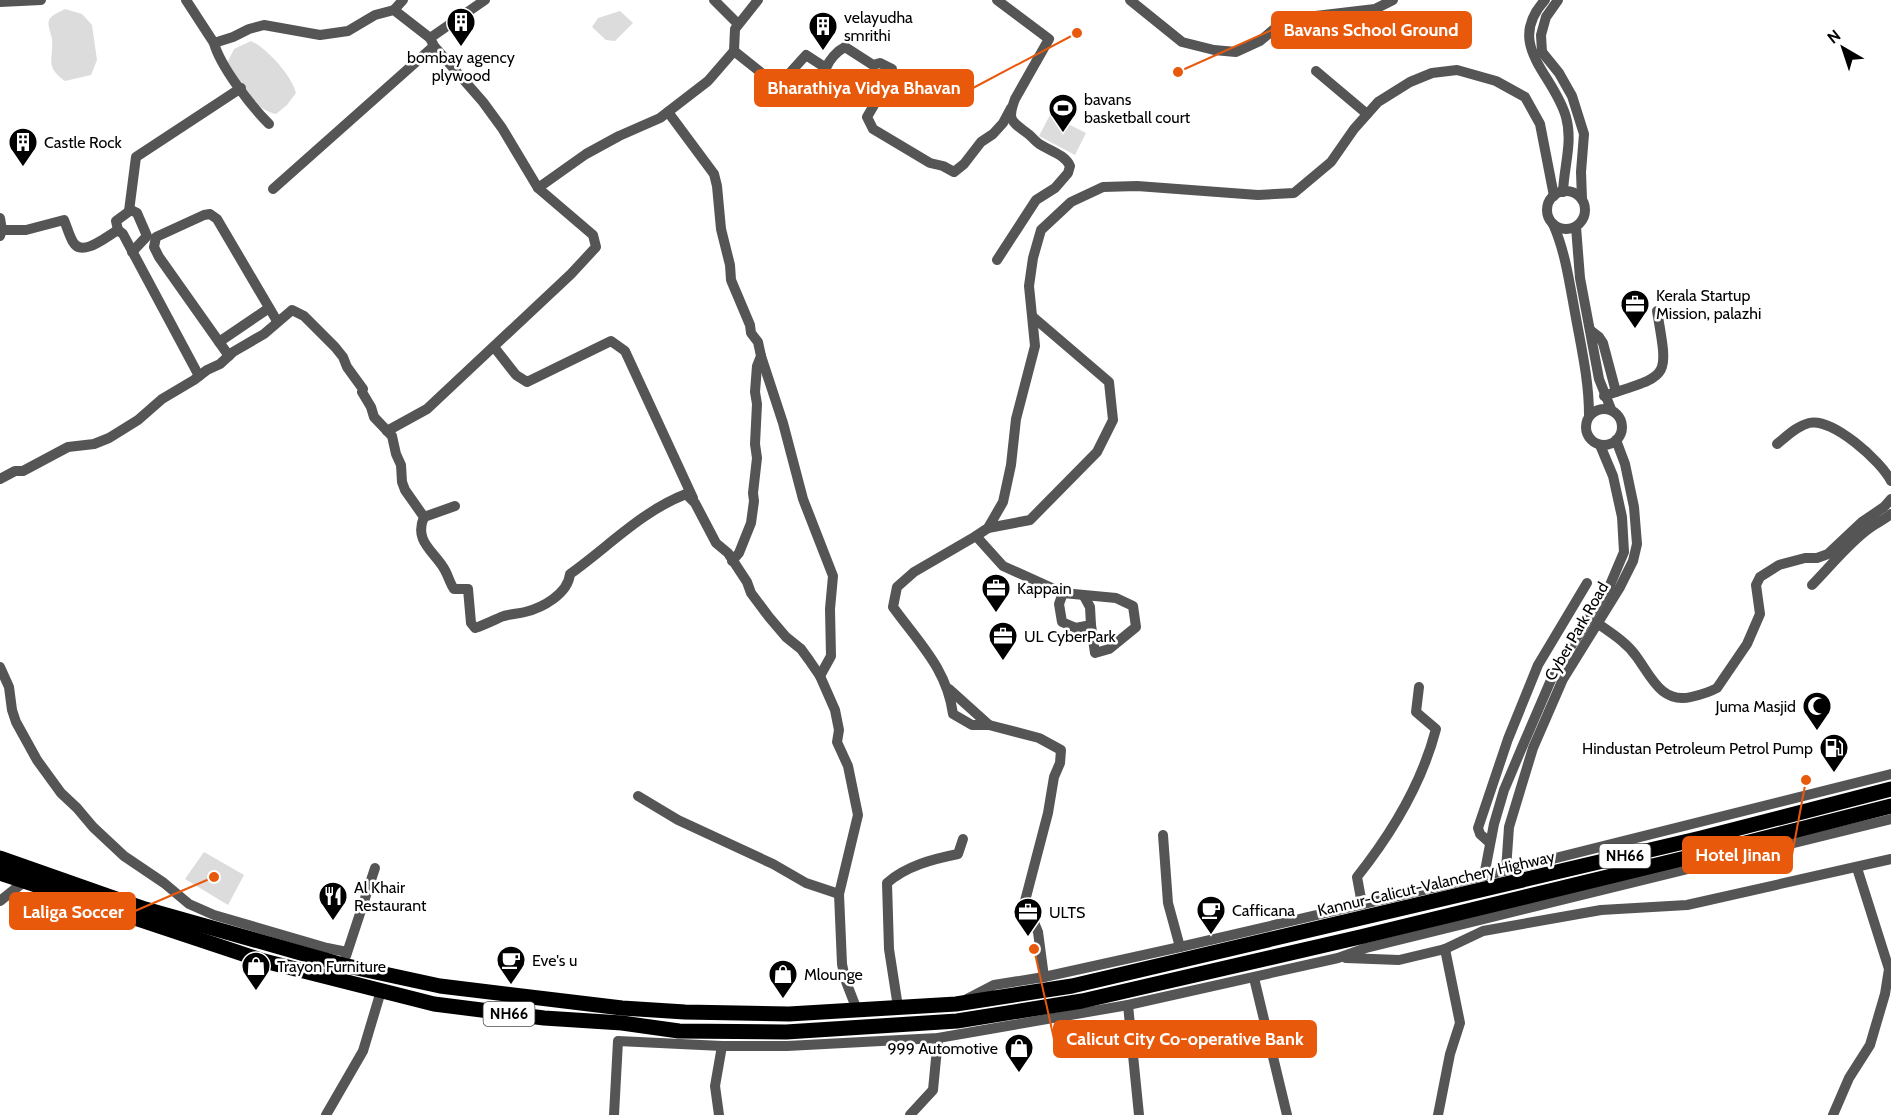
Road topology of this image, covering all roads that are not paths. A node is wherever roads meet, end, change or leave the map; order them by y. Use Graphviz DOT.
graph roads {
  1 [pos="41,0"];
  2 [pos="186,0"];
  3 [pos="403,0"];
  4 [pos="485,0"];
  5 [pos="714,0"];
  6 [pos="758,0"];
  7 [pos="996,0"];
  8 [pos="1130,0"];
  9 [pos="1393,0"];
  10 [pos="1545,0"];
  11 [pos="1558,0"];
  12 [pos="0,2"];
  13 [pos="394,10"];
  14 [pos="738,24"];
  15 [pos="432,42"];
  16 [pos="214,43"];
  17 [pos="734,51"];
  18 [pos="1316,71"];
  19 [pos="241,88"];
  20 [pos="1011,108"];
  21 [pos="668,112"];
  22 [pos="1367,114"];
  23 [pos="269,124"];
  24 [pos="538,188"];
  25 [pos="273,189"];
  26 [pos="1558,194"];
  27 [pos="1582,199"];
  28 [pos="129,211"];
  29 [pos="0,218"];
  30 [pos="1553,224"];
  31 [pos="1576,227"];
  32 [pos="118,230"];
  33 [pos="1,233"];
  34 [pos="132,252"];
  35 [pos="997,260"];
  36 [pos="269,308"];
  37 [pos="1657,311"];
  38 [pos="1033,317"];
  39 [pos="277,321"];
  40 [pos="1590,330"];
  41 [pos="219,342"];
  42 [pos="494,347"];
  43 [pos="229,356"];
  44 [pos="761,356"];
  45 [pos="199,376"];
  46 [pos="1616,392"];
  47 [pos="1604,396"];
  48 [pos="1611,409"];
  49 [pos="1589,415"];
  50 [pos="387,431"];
  51 [pos="1616,440"];
  52 [pos="1777,444"];
  53 [pos="1600,445"];
  54 [pos="0,479"];
  55 [pos="1891,481"];
  56 [pos="1891,499"];
  57 [pos="695,503"];
  58 [pos="455,506"];
  59 [pos="1891,514"];
  60 [pos="424,517"];
  61 [pos="988,528"];
  62 [pos="976,536"];
  63 [pos="1841,549"];
  64 [pos="732,561"];
  65 [pos="1587,583"];
  66 [pos="1812,585"];
  67 [pos="1063,593"];
  68 [pos="1084,596"];
  69 [pos="1597,623"];
  70 [pos="1091,625"];
  71 [pos="0,667"];
  72 [pos="820,676"];
  73 [pos="946,686"];
  74 [pos="1419,687"];
  75 [pos="989,725"];
  76 [pos="1891,774"];
  77 [pos="1891,789"];
  78 [pos="638,796"];
  79 [pos="1891,806"];
  80 [pos="1891,819"];
  81 [pos="1163,835"];
  82 [pos="963,839"];
  83 [pos="1490,843"];
  84 [pos="0,858"];
  85 [pos="1891,859"];
  86 [pos="375,868"];
  87 [pos="1857,868"];
  88 [pos="1506,870"];
  89 [pos="0,873"];
  90 [pos="1484,876"];
  91 [pos="25,881"];
  92 [pos="839,894"];
  93 [pos="0,901"];
  94 [pos="1360,912"];
  95 [pos="1180,947"];
  96 [pos="1444,949"];
  97 [pos="345,958"];
  98 [pos="1338,958"];
  99 [pos="1044,977"];
  100 [pos="1254,978"];
  101 [pos="381,991"];
  102 [pos="956,1004"];
  103 [pos="1128,1005"];
  104 [pos="898,1008"];
  105 [pos="857,1010"];
  106 [pos="938,1038"];
  107 [pos="722,1046"];
  108 [pos="326,1115"];
  109 [pos="614,1115"];
  110 [pos="719,1115"];
  111 [pos="910,1115"];
  112 [pos="1139,1115"];
  113 [pos="1287,1115"];
  114 [pos="1438,1115"];
  115 [pos="1833,1115"];
  1 -- 12 [label="street"];
  2 -- 16 [label="street"];
  3 -- 13 [label="street"];
  4 -- 15 [label="street"];
  5 -- 14 [label="street"];
  6 -- 14 [label="street"];
  7 -- 20 [label="street"];
  8 -- 9 [label="street"];
  10 -- 26 [label="street"];
  11 -- 27 [label="street"];
  13 -- 15 [label="street"];
  13 -- 16 [label="street"];
  14 -- 17 [label="street"];
  15 -- 24 [label="street"];
  15 -- 25 [label="street"];
  16 -- 19 [label="street"];
  17 -- 20 [label="street"];
  17 -- 21 [label="street"];
  18 -- 22 [label="street"];
  19 -- 23 [label="street"];
  19 -- 28 [label="street"];
  20 -- 35 [label="street"];
  21 -- 24 [label="street"];
  21 -- 44 [label="street"];
  22 -- 26 [label="street"];
  22 -- 38 [label="street"];
  24 -- 42 [label="street"];
  26 -- 27 [label="street"];
  26 -- 30 [label="street"];
  27 -- 31 [label="street"];
  28 -- 32 [label="street"];
  28 -- 34 [label="street"];
  29 -- 33 [label="street"];
  30 -- 31 [label="street"];
  30 -- 49 [label="street"];
  31 -- 40 [label="street"];
  32 -- 33 [label="street"];
  32 -- 34 [label="street"];
  34 -- 45 [label="street"];
  36 -- 39 [label="street"];
  36 -- 41 [label="street"];
  36 -- 41 [label="street"];
  37 -- 46 [label="street"];
  38 -- 61 [label="street"];
  38 -- 61 [label="street"];
  39 -- 43 [label="street"];
  39 -- 50 [label="street"];
  40 -- 46 [label="street"];
  40 -- 47 [label="street"];
  41 -- 43 [label="street"];
  42 -- 50 [label="street"];
  42 -- 57 [label="street"];
  43 -- 45 [label="street"];
  44 -- 64 [label="street"];
  44 -- 72 [label="street"];
  45 -- 54 [label="street"];
  46 -- 47 [label="street"];
  47 -- 48 [label="street"];
  48 -- 49 [label="street"];
  48 -- 51 [label="street"];
  49 -- 53 [label="street"];
  50 -- 60 [label="street"];
  51 -- 53 [label="street"];
  51 -- 69 [label="street, Cyber Park Road"];
  52 -- 55 [label="street"];
  53 -- 83 [label="street"];
  56 -- 63 [label="street"];
  57 -- 60 [label="street"];
  57 -- 64 [label="street"];
  58 -- 60 [label="street"];
  59 -- 63 [label="street"];
  61 -- 62 [label="street"];
  62 -- 67 [label="street"];
  62 -- 73 [label="street"];
  63 -- 66 [label="street"];
  63 -- 69 [label="street"];
  64 -- 72 [label="street"];
  65 -- 83 [label="street"];
  67 -- 68 [label="street"];
  67 -- 70 [label="street"];
  68 -- 70 [label="street"];
  68 -- 70 [label="street"];
  69 -- 88 [label="street, Cyber Park Road"];
  71 -- 97 [label="street"];
  72 -- 92 [label="street"];
  73 -- 75 [label="street"];
  73 -- 75 [label="street"];
  74 -- 94 [label="street"];
  75 -- 99 [label="street"];
  76 -- 88 [label="street"];
  77 -- 94 [label="highway, Kannur-Calicut-Valanchery Highway / NH66"];
  78 -- 92 [label="street"];
  79 -- 101 [label="highway, NH66"];
  80 -- 98 [label="street"];
  81 -- 95 [label="street"];
  82 -- 104 [label="street"];
  83 -- 90 [label="street"];
  84 -- 97 [label="highway, Kannur-Calicut-Valanchery Highway / NH66"];
  85 -- 87 [label="street"];
  86 -- 97 [label="street"];
  87 -- 96 [label="street"];
  87 -- 115 [label="street"];
  88 -- 90 [label="street"];
  89 -- 91 [label="highway, NH66"];
  90 -- 94 [label="street"];
  91 -- 93 [label="street"];
  91 -- 101 [label="highway, NH66"];
  92 -- 105 [label="street"];
  94 -- 95 [label="street"];
  94 -- 102 [label="highway, Kannur-Calicut-Valanchery Highway / NH66"];
  95 -- 99 [label="street"];
  96 -- 98 [label="street"];
  96 -- 114 [label="street"];
  97 -- 105 [label="highway, Kannur-Calicut-Valanchery Highway / NH66"];
  98 -- 100 [label="street"];
  99 -- 102 [label="street"];
  100 -- 103 [label="street"];
  100 -- 113 [label="street"];
  101 -- 108 [label="street"];
  102 -- 104 [label="highway, Kannur-Calicut-Valanchery Highway / NH66"];
  103 -- 106 [label="street"];
  103 -- 112 [label="street"];
  104 -- 105 [label="highway, Kannur-Calicut-Valanchery Highway / NH66"];
  106 -- 107 [label="street"];
  106 -- 111 [label="street"];
  107 -- 109 [label="street"];
  107 -- 110 [label="street"];
}
